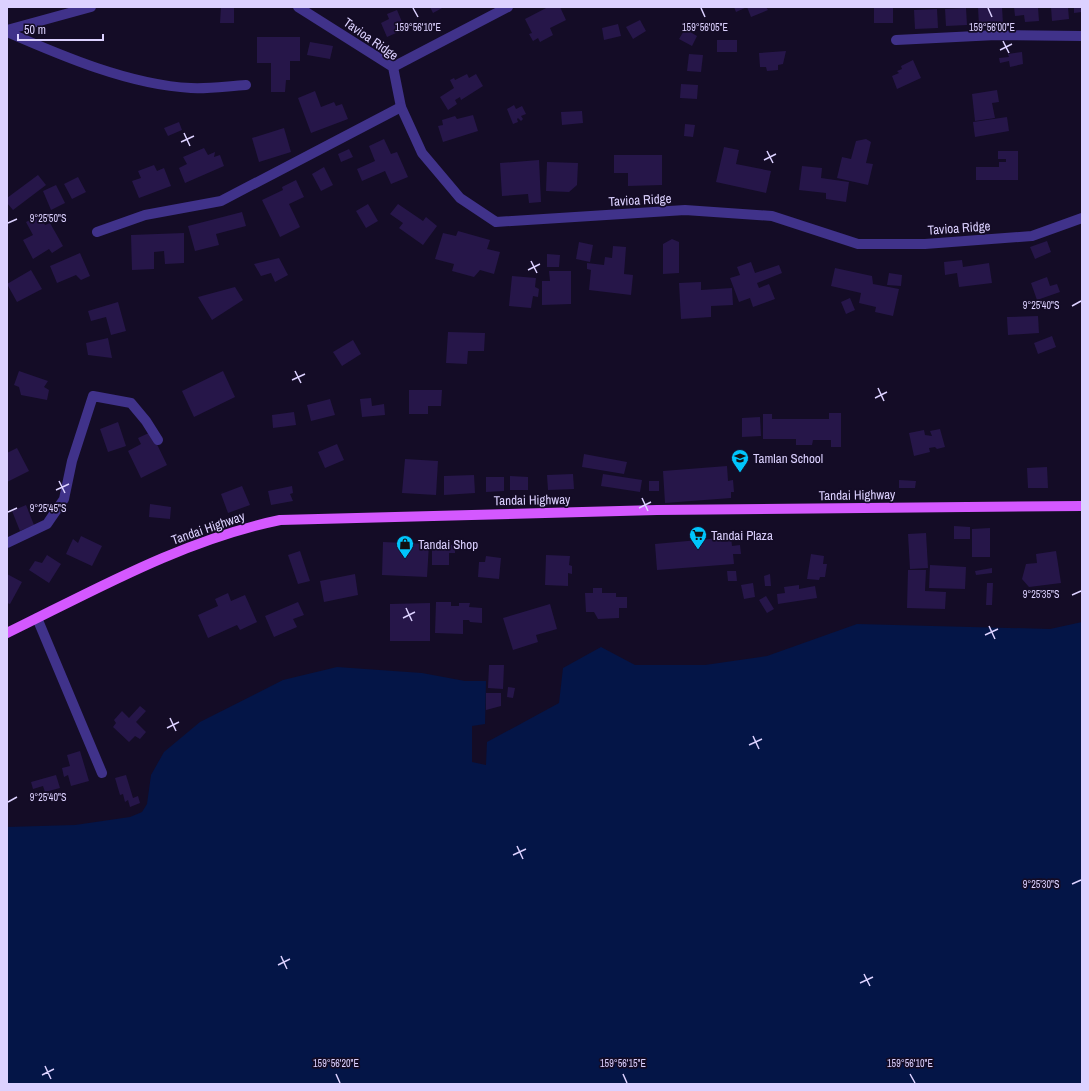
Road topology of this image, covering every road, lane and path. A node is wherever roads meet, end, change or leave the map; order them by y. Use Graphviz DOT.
graph roads {
  1 [pos="91,7"];
  2 [pos="298,7"];
  3 [pos="508,7"];
  4 [pos="7,31"];
  5 [pos="1082,36"];
  6 [pos="896,40"];
  7 [pos="393,67"];
  8 [pos="246,85"];
  9 [pos="401,107"];
  10 [pos="1082,218"];
  11 [pos="97,232"];
  12 [pos="158,440"];
  13 [pos="1082,506"];
  14 [pos="7,542"];
  15 [pos="37,618"];
  16 [pos="7,633"];
  17 [pos="102,773"];
  1 -- 4 [label="street"];
  2 -- 7 [label="street, Tavioa Ridge"];
  3 -- 7 [label="street"];
  4 -- 8 [label="street"];
  5 -- 6 [label="street"];
  7 -- 9 [label="street, Tavioa Ridge"];
  9 -- 10 [label="street, Tavioa Ridge"];
  9 -- 11 [label="street"];
  12 -- 14 [label="street"];
  13 -- 15 [label="main road, Tandai Highway"];
  15 -- 16 [label="main road, Tandai Highway"];
  15 -- 17 [label="street"];
}
